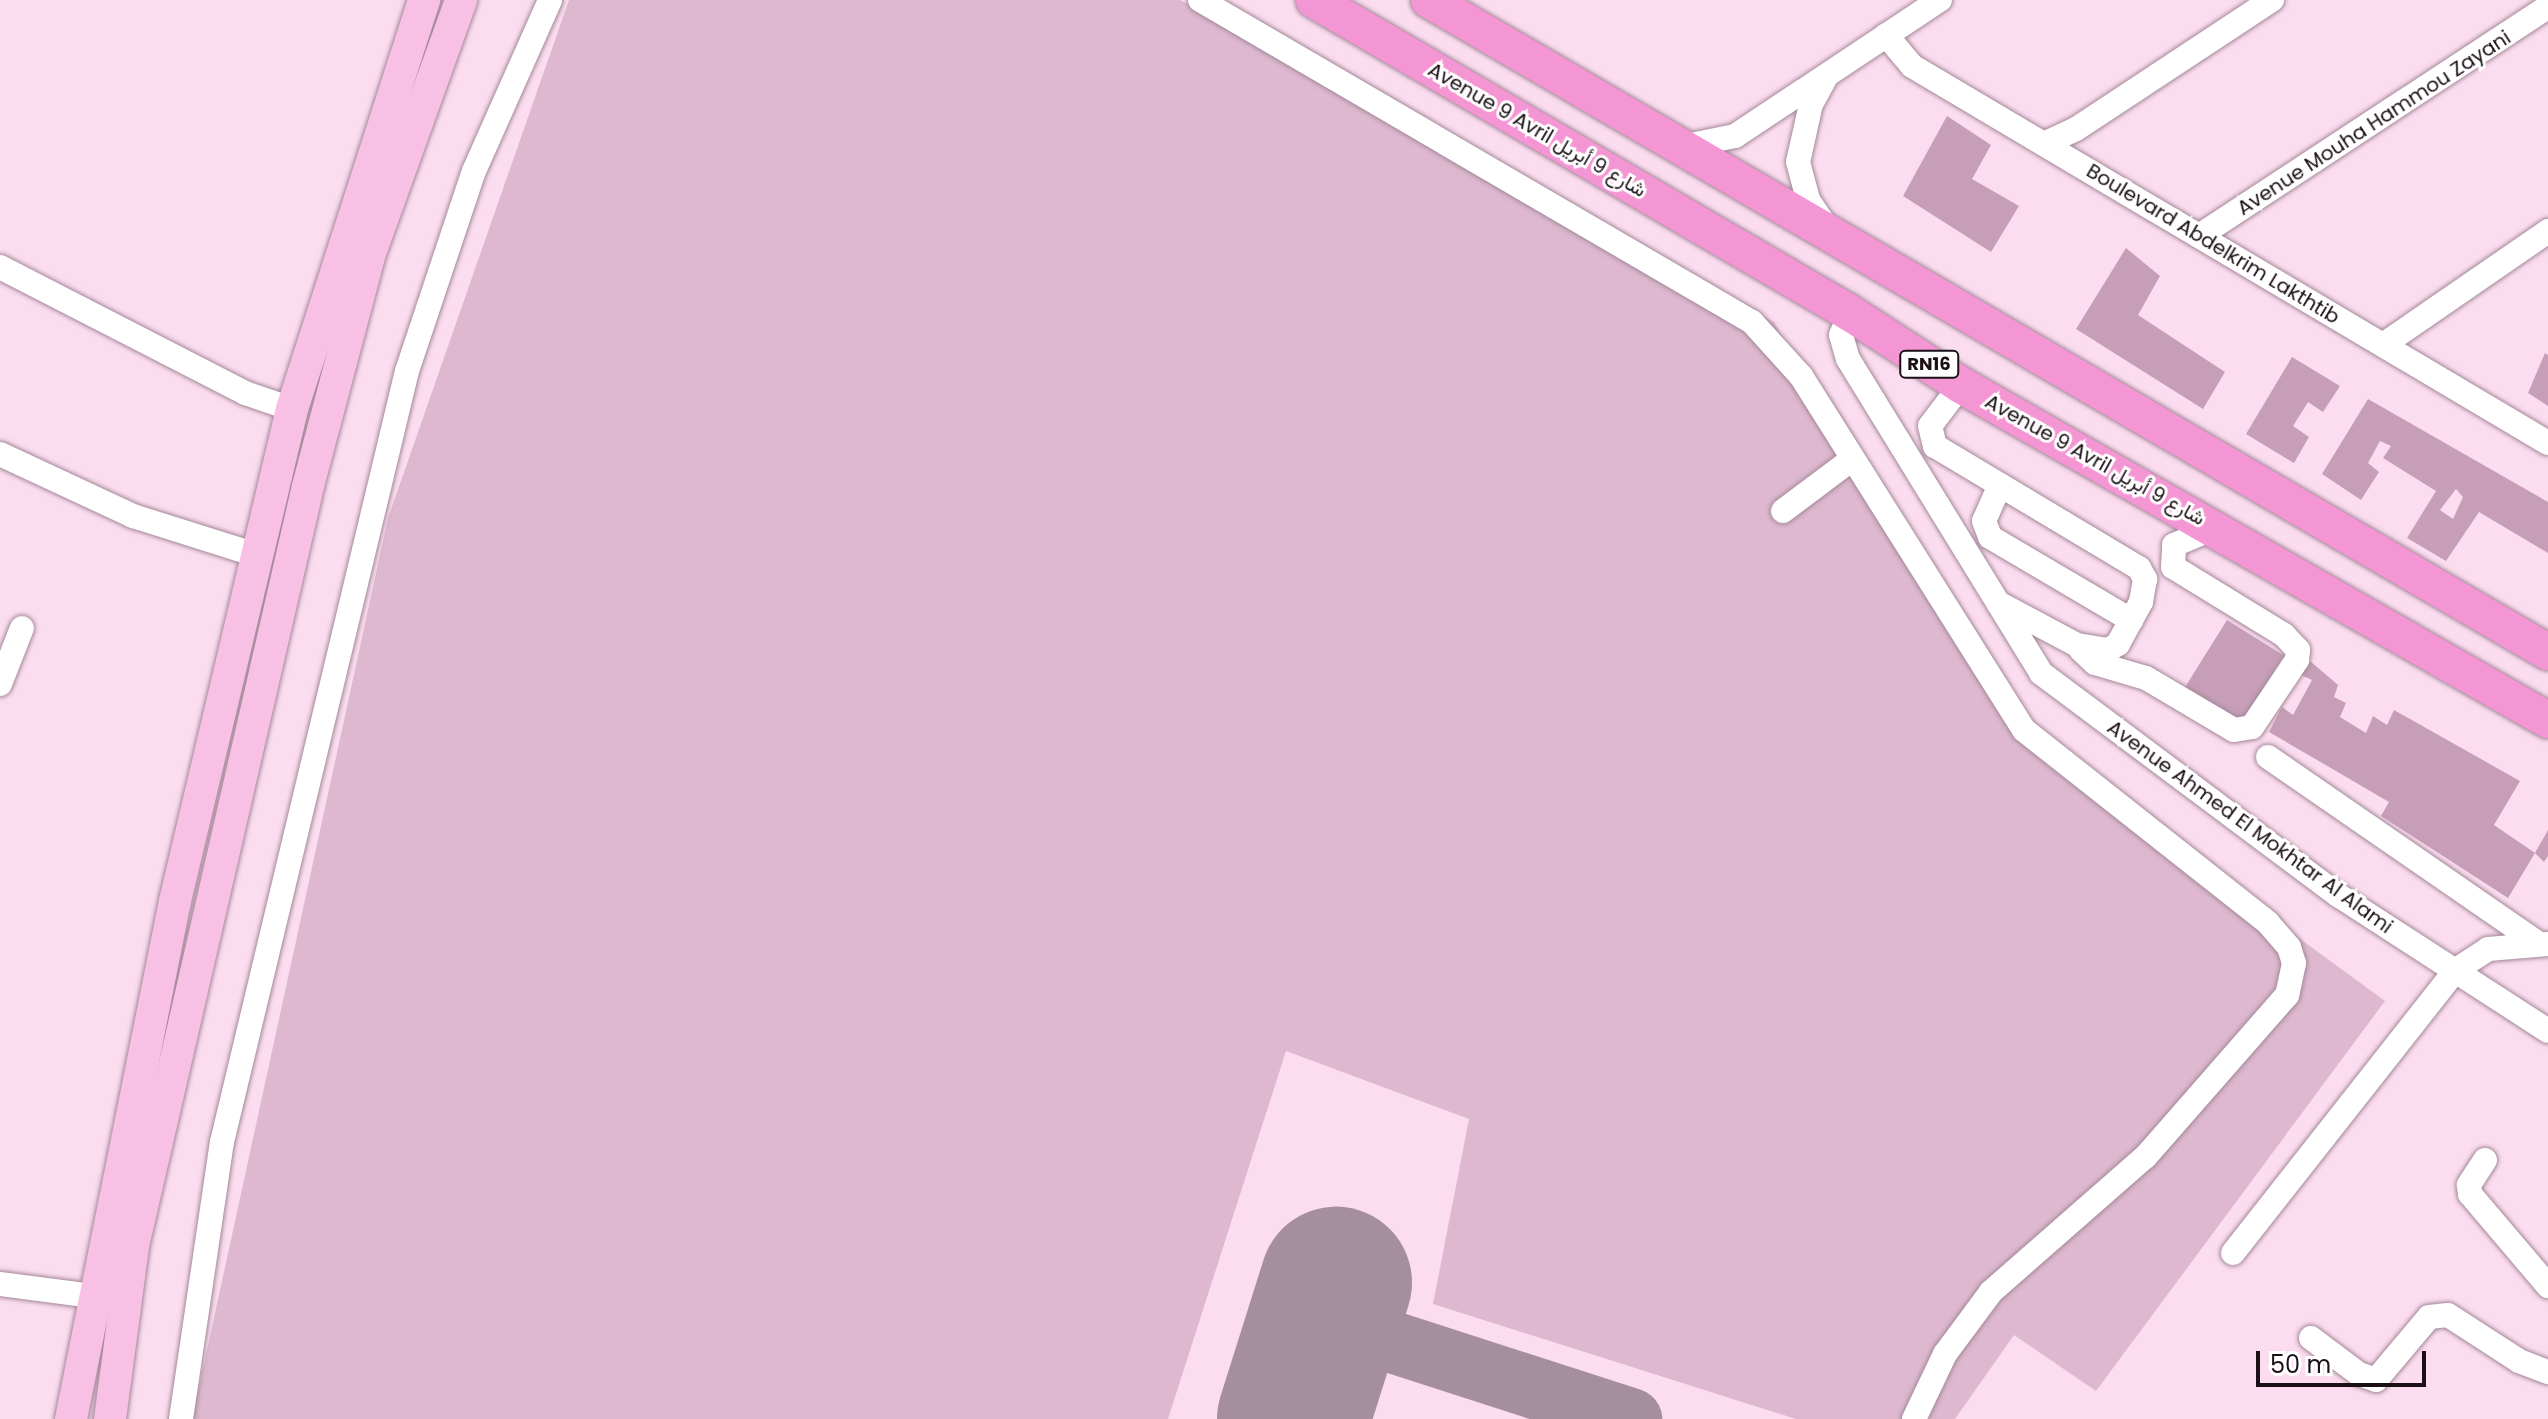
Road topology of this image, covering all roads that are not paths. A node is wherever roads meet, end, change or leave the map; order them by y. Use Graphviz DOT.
graph roads {
  1 [pos="424,0"];
  2 [pos="461,0"];
  3 [pos="550,0"];
  4 [pos="1200,0"];
  5 [pos="1314,0"];
  6 [pos="1429,0"];
  7 [pos="1940,0"];
  8 [pos="2272,0"];
  9 [pos="2548,7"];
  10 [pos="1886,35"];
  11 [pos="1828,75"];
  12 [pos="2044,144"];
  13 [pos="1678,147"];
  14 [pos="2548,231"];
  15 [pos="2199,236"];
  16 [pos="1835,239"];
  17 [pos="0,267"];
  18 [pos="1850,313"];
  19 [pos="2383,345"];
  20 [pos="1961,385"];
  21 [pos="292,409"];
  22 [pos="2548,443"];
  23 [pos="0,454"];
  24 [pos="1851,460"];
  25 [pos="2000,485"];
  26 [pos="1783,511"];
  27 [pos="2214,528"];
  28 [pos="257,555"];
  29 [pos="1995,601"];
  30 [pos="2131,620"];
  31 [pos="22,628"];
  32 [pos="2077,645"];
  33 [pos="2548,652"];
  34 [pos="0,684"];
  35 [pos="2548,720"];
  36 [pos="2268,757"];
  37 [pos="2542,943"];
  38 [pos="2456,970"];
  39 [pos="2548,1031"];
  40 [pos="2485,1160"];
  41 [pos="2233,1253"];
  42 [pos="0,1284"];
  43 [pos="2548,1286"];
  44 [pos="92,1296"];
  45 [pos="2311,1338"];
  46 [pos="2548,1372"];
  47 [pos="71,1419"];
  48 [pos="110,1419"];
  49 [pos="181,1419"];
  50 [pos="1914,1419"];
  1 -- 21 [label="main road"];
  2 -- 48 [label="main road"];
  3 -- 49 [label="street"];
  4 -- 24 [label="street"];
  5 -- 18 [label="highway, Avenue 9 Avril شارع 9 أبريل / RN16"];
  6 -- 13 [label="highway"];
  7 -- 10 [label="street"];
  8 -- 12 [label="street"];
  9 -- 15 [label="street, Avenue Mouha Hammou Zayani"];
  10 -- 11 [label="street"];
  10 -- 12 [label="street, Boulevard Abdelkrim Lakthtib"];
  11 -- 13 [label="street"];
  11 -- 16 [label="street"];
  12 -- 15 [label="street, Boulevard Abdelkrim Lakthtib"];
  13 -- 16 [label="highway"];
  14 -- 19 [label="street"];
  15 -- 19 [label="street, Boulevard Abdelkrim Lakthtib"];
  16 -- 33 [label="highway"];
  17 -- 21 [label="street"];
  18 -- 20 [label="highway, Avenue 9 Avril شارع 9 أبريل / RN16"];
  18 -- 29 [label="street, Avenue Ahmed El Mokhtar Al Alami"];
  19 -- 22 [label="street, Boulevard Abdelkrim Lakthtib"];
  20 -- 25 [label="street"];
  20 -- 27 [label="highway, Avenue 9 Avril شارع 9 أبريل / RN16"];
  21 -- 28 [label="main road"];
  23 -- 28 [label="street"];
  24 -- 26 [label="street"];
  24 -- 50 [label="street"];
  25 -- 30 [label="street"];
  25 -- 30 [label="street"];
  27 -- 32 [label="street"];
  27 -- 35 [label="highway, Avenue 9 Avril شارع 9 أبريل / RN16"];
  28 -- 44 [label="main road"];
  29 -- 32 [label="street"];
  29 -- 38 [label="street, Avenue Ahmed El Mokhtar Al Alami"];
  30 -- 32 [label="street"];
  31 -- 34 [label="street"];
  36 -- 37 [label="street"];
  37 -- 38 [label="street"];
  38 -- 39 [label="street, Avenue Ahmed El Mokhtar Al Alami"];
  38 -- 41 [label="street"];
  40 -- 43 [label="street"];
  42 -- 44 [label="street"];
  44 -- 47 [label="main road"];
  45 -- 46 [label="street"];
}
